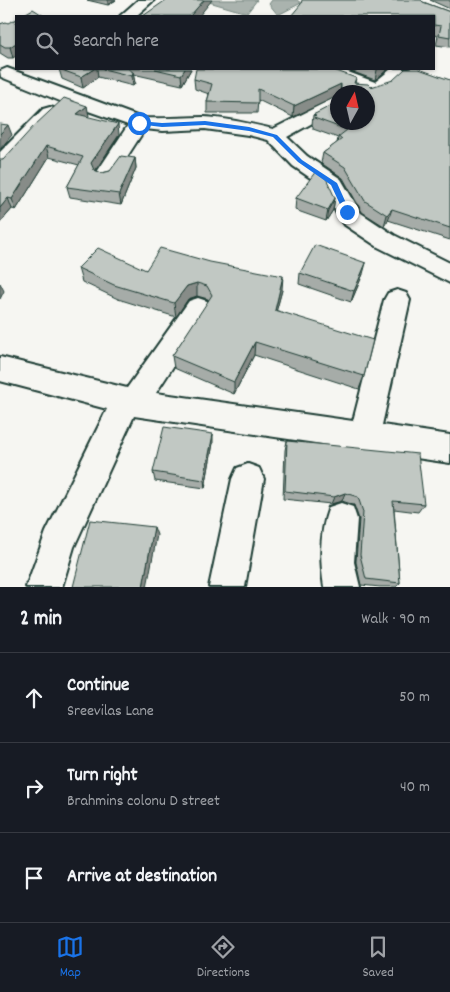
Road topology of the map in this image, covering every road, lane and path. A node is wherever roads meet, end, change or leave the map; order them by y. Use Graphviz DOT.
graph roads {
  1 [pos="147,0"];
  2 [pos="128,15"];
  3 [pos="327,70"];
  4 [pos="399,70"];
  5 [pos="9,72"];
  6 [pos="357,85"];
  7 [pos="375,89"];
  8 [pos="66,97"];
  9 [pos="330,105"];
  10 [pos="139,123"];
  11 [pos="275,136"];
  12 [pos="0,164"];
  13 [pos="105,175"];
  14 [pos="450,274"];
  15 [pos="397,300"];
  16 [pos="198,308"];
  17 [pos="0,369"];
  18 [pos="130,402"];
  19 [pos="364,436"];
  20 [pos="450,449"];
  21 [pos="248,479"];
  22 [pos="341,519"];
  23 [pos="44,587"];
  24 [pos="226,587"];
  25 [pos="342,587"];
  1 -- 2 [label="street"];
  3 -- 6 [label="street"];
  4 -- 7 [label="street"];
  5 -- 8 [label="street"];
  8 -- 10 [label="street"];
  8 -- 12 [label="street"];
  9 -- 11 [label="street"];
  10 -- 11 [label="street"];
  10 -- 13 [label="street"];
  11 -- 14 [label="street"];
  15 -- 19 [label="street"];
  16 -- 18 [label="street"];
  17 -- 18 [label="street"];
  18 -- 19 [label="street"];
  18 -- 23 [label="street"];
  19 -- 20 [label="street"];
  21 -- 24 [label="street"];
  22 -- 25 [label="street"];
}
